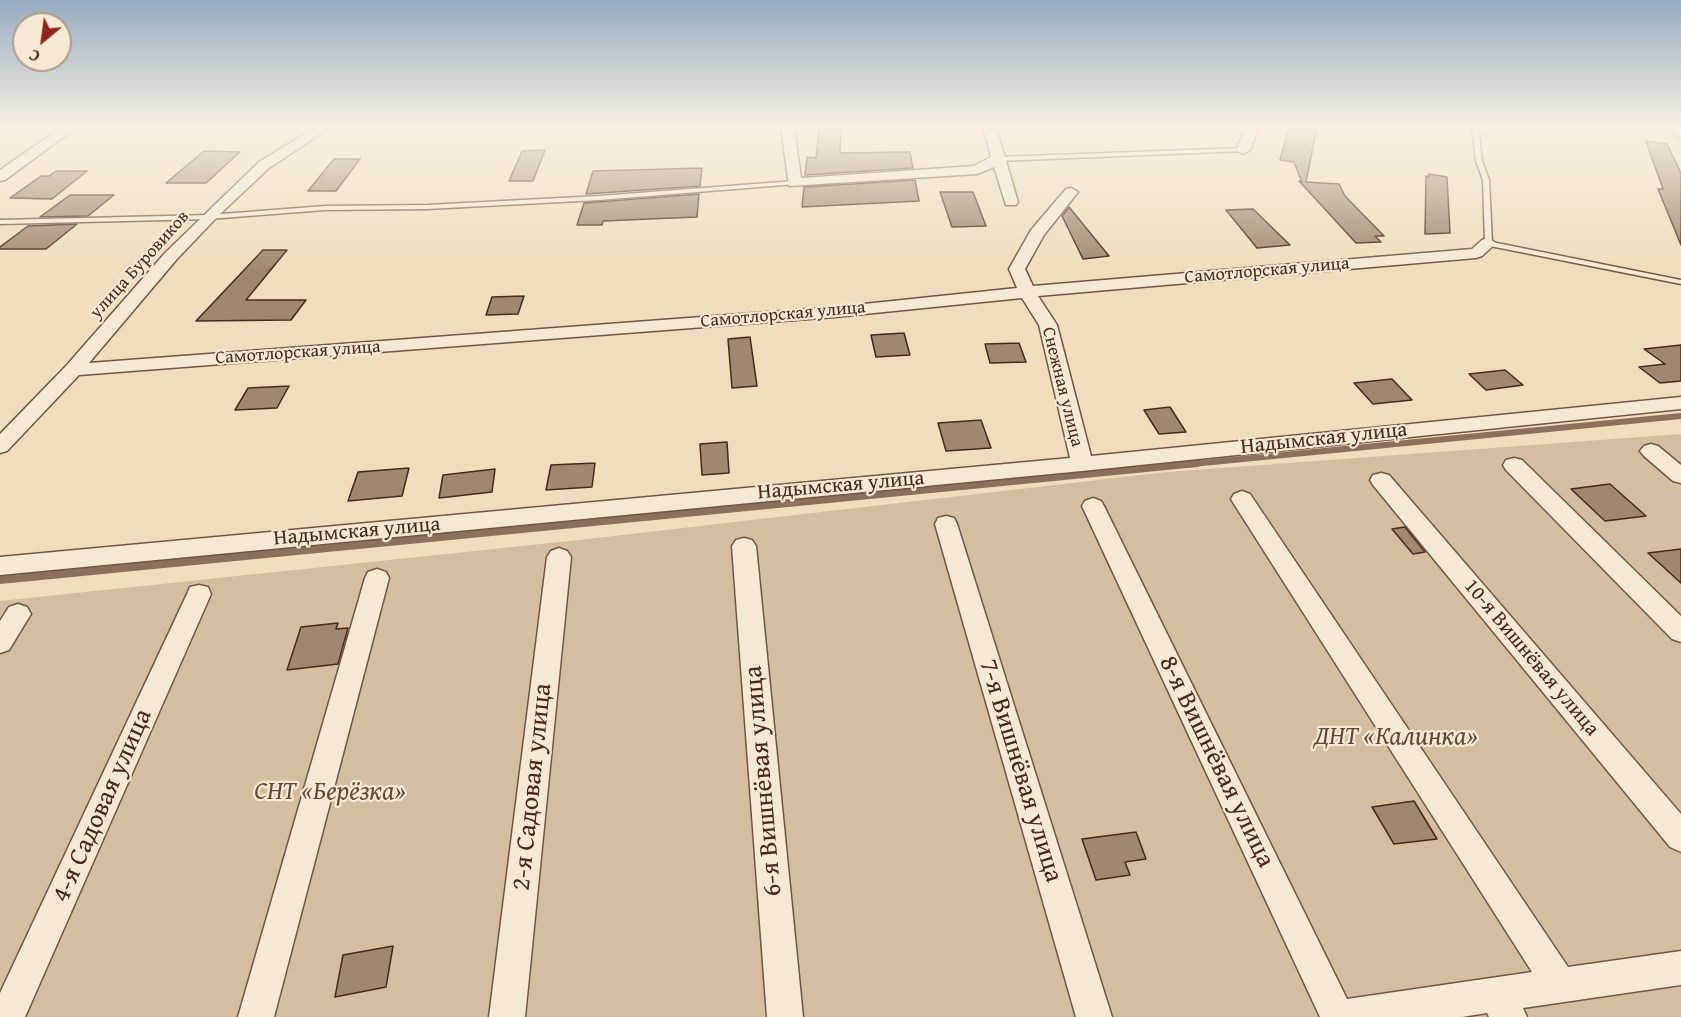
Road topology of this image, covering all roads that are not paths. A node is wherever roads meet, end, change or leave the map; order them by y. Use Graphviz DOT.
graph roads {
  1 [pos="254,174"];
  2 [pos="793,174"];
  3 [pos="914,174"];
  4 [pos="1003,174"];
  5 [pos="1484,174"];
  6 [pos="794,183"];
  7 [pos="1071,192"];
  8 [pos="1011,202"];
  9 [pos="209,217"];
  10 [pos="0,222"];
  11 [pos="1488,243"];
  12 [pos="1681,282"];
  13 [pos="1027,292"];
  14 [pos="73,370"];
  15 [pos="1681,403"];
  16 [pos="0,446"];
  17 [pos="1651,451"];
  18 [pos="1082,464"];
  19 [pos="1514,465"];
  20 [pos="1681,476"];
  21 [pos="1381,480"];
  22 [pos="1242,498"];
  23 [pos="1093,506"];
  24 [pos="946,524"];
  25 [pos="744,546"];
  26 [pos="559,557"];
  27 [pos="0,566"];
  28 [pos="377,578"];
  29 [pos="200,594"];
  30 [pos="18,614"];
  31 [pos="1681,632"];
  32 [pos="0,643"];
  33 [pos="1681,837"];
  34 [pos="1681,968"];
  35 [pos="1560,985"];
  36 [pos="1502,1006"];
  37 [pos="7,1017"];
  38 [pos="256,1017"];
  39 [pos="507,1017"];
  40 [pos="785,1017"];
  41 [pos="1094,1017"];
  42 [pos="1340,1017"];
  1 -- 9 [label="street, улица Буровиков"];
  2 -- 6 [label="street"];
  3 -- 6 [label="street"];
  4 -- 8 [label="street"];
  5 -- 11 [label="lane"];
  6 -- 9 [label="lane"];
  7 -- 13 [label="street, Снежная улица"];
  9 -- 10 [label="lane"];
  9 -- 14 [label="street, улица Буровиков"];
  11 -- 12 [label="lane"];
  11 -- 13 [label="street, Самотлорская улица"];
  13 -- 14 [label="street, Самотлорская улица"];
  13 -- 18 [label="street, Снежная улица"];
  14 -- 16 [label="street, улица Буровиков"];
  15 -- 18 [label="street, Надымская улица"];
  17 -- 20 [label="street"];
  18 -- 27 [label="street, Надымская улица"];
  19 -- 31 [label="street"];
  21 -- 33 [label="street, 10-я Вишнёвая улица"];
  22 -- 35 [label="street"];
  23 -- 42 [label="street, 8-я Вишнёвая улица"];
  24 -- 41 [label="street, 7-я Вишнёвая улица"];
  25 -- 40 [label="street, 6-я Вишнёвая улица"];
  26 -- 39 [label="street, 2-я Садовая улица"];
  28 -- 38 [label="street"];
  29 -- 37 [label="street, 4-я Садовая улица"];
  30 -- 32 [label="street"];
  34 -- 35 [label="street"];
  35 -- 36 [label="street"];
  36 -- 42 [label="street"];
}
